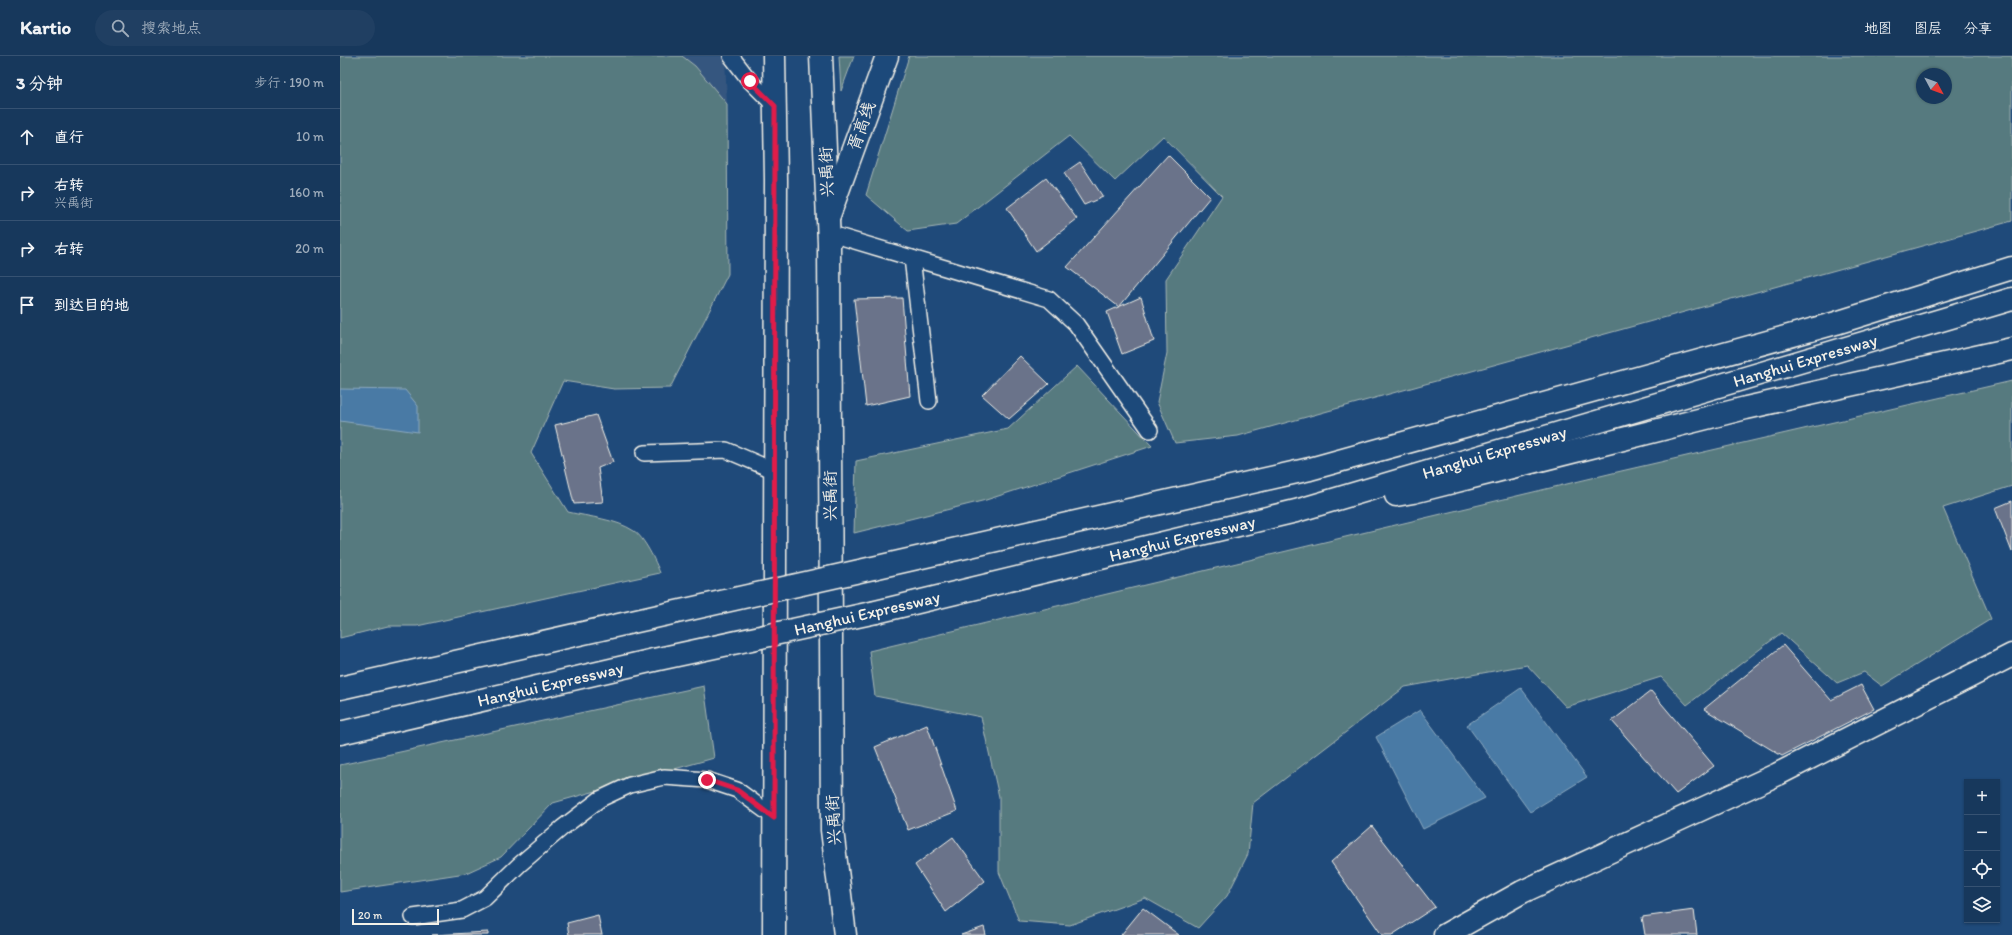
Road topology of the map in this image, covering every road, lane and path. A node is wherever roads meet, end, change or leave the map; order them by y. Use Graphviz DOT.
graph roads {
  1 [pos="731,56"];
  2 [pos="774,56"];
  3 [pos="821,56"];
  4 [pos="887,56"];
  5 [pos="775,106"];
  6 [pos="828,226"];
  7 [pos="912,258"];
  8 [pos="2012,268"];
  9 [pos="2012,299"];
  10 [pos="2012,349"];
  11 [pos="929,401"];
  12 [pos="1150,430"];
  13 [pos="644,453"];
  14 [pos="775,472"];
  15 [pos="1296,511"];
  16 [pos="2012,655"];
  17 [pos="340,688"];
  18 [pos="340,733"];
  19 [pos="774,818"];
  20 [pos="413,917"];
  21 [pos="774,935"];
  22 [pos="845,935"];
  23 [pos="1445,935"];
  1 -- 5 [label="lane"];
  2 -- 5 [label="main road"];
  3 -- 6 [label="main road, 兴禹街"];
  4 -- 6 [label="main road, 胥高线"];
  5 -- 14 [label="main road"];
  6 -- 7 [label="lane"];
  6 -- 22 [label="main road, 兴禹街"];
  7 -- 11 [label="lane"];
  7 -- 12 [label="lane"];
  8 -- 17 [label="main road, Hanghui Expressway, bridge"];
  9 -- 15 [label="main road, Hanghui Expressway"];
  10 -- 15 [label="main road"];
  13 -- 14 [label="lane"];
  14 -- 19 [label="main road"];
  15 -- 18 [label="main road, Hanghui Expressway, bridge"];
  16 -- 23 [label="main road"];
  19 -- 20 [label="lane"];
  19 -- 21 [label="main road"];
}
